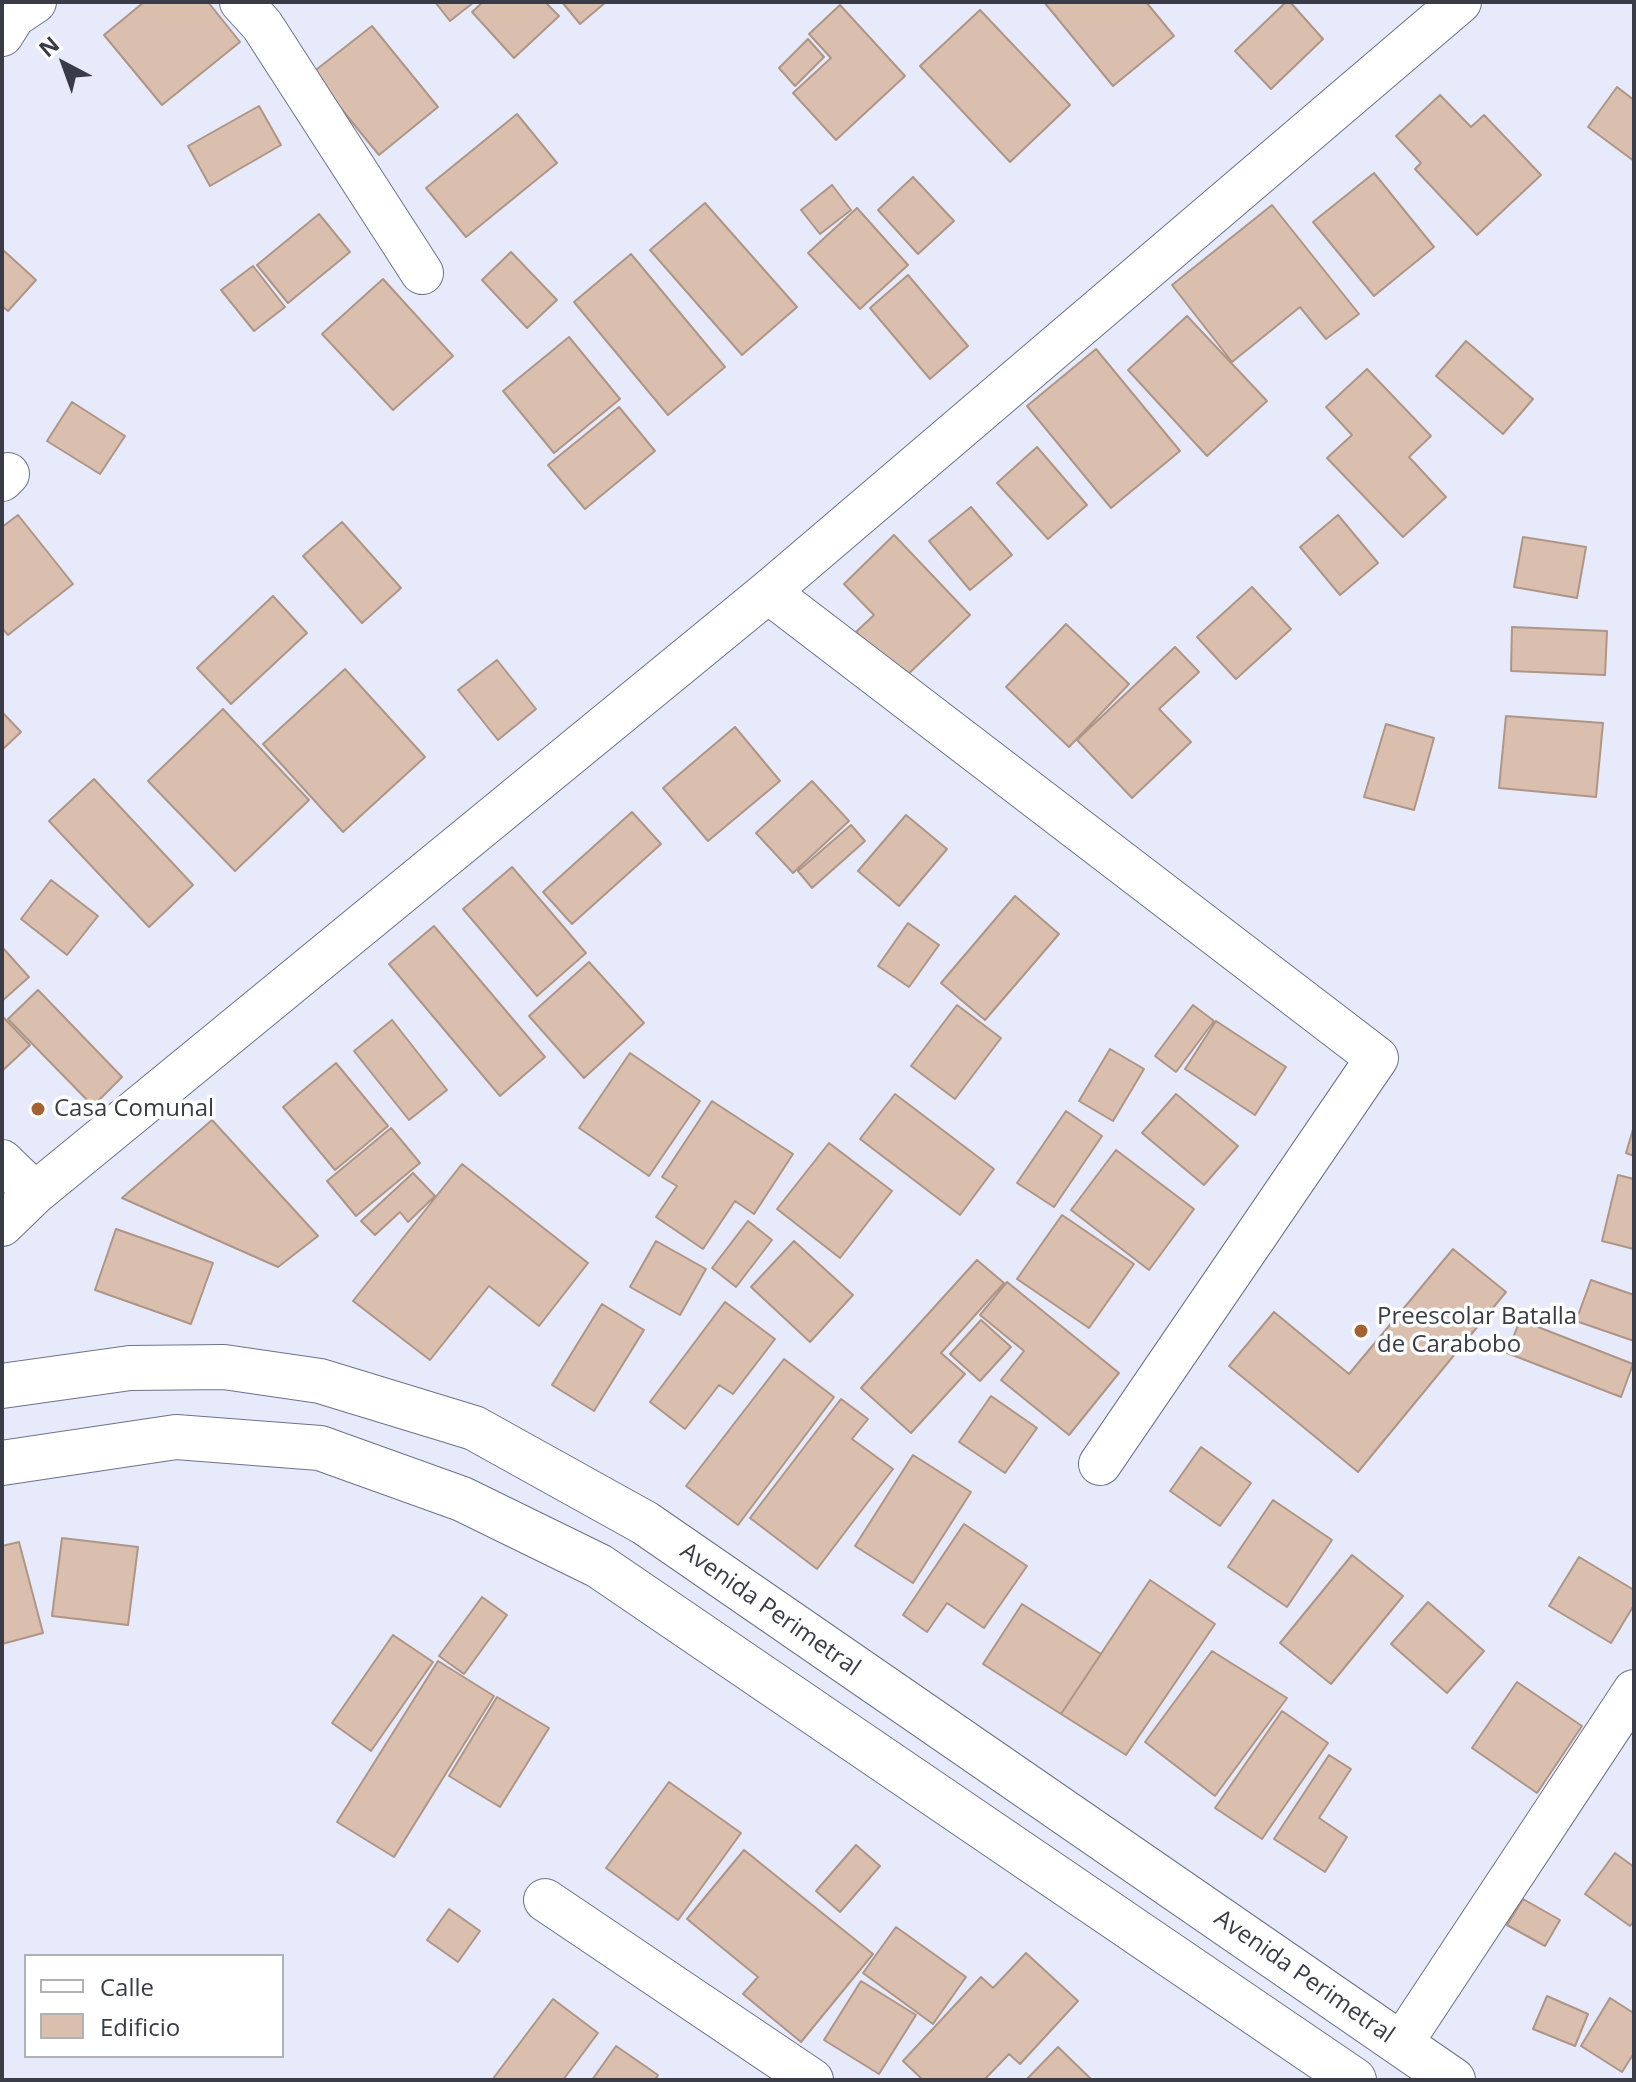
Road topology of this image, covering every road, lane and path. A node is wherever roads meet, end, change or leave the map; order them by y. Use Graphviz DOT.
graph roads {
  1 [pos="35,2"];
  2 [pos="241,2"];
  3 [pos="1460,2"];
  4 [pos="2,35"];
  5 [pos="422,273"];
  6 [pos="768,592"];
  7 [pos="2,1161"];
  8 [pos="35,1193"];
  9 [pos="2,1225"];
  10 [pos="2,1386"];
  11 [pos="2,1463"];
  12 [pos="1100,1464"];
  13 [pos="1634,1691"];
  14 [pos="545,1900"];
  15 [pos="1401,2044"];
  16 [pos="812,2080"];
  17 [pos="1354,2080"];
  18 [pos="1453,2080"];
  1 -- 4 [label="street"];
  2 -- 5 [label="street"];
  3 -- 6 [label="street"];
  6 -- 8 [label="street"];
  6 -- 12 [label="street"];
  7 -- 8 [label="street"];
  8 -- 9 [label="street"];
  10 -- 15 [label="main road, Avenida Perimetral"];
  11 -- 17 [label="main road"];
  13 -- 15 [label="street"];
  14 -- 16 [label="street"];
  15 -- 18 [label="main road, Avenida Perimetral"];
}
